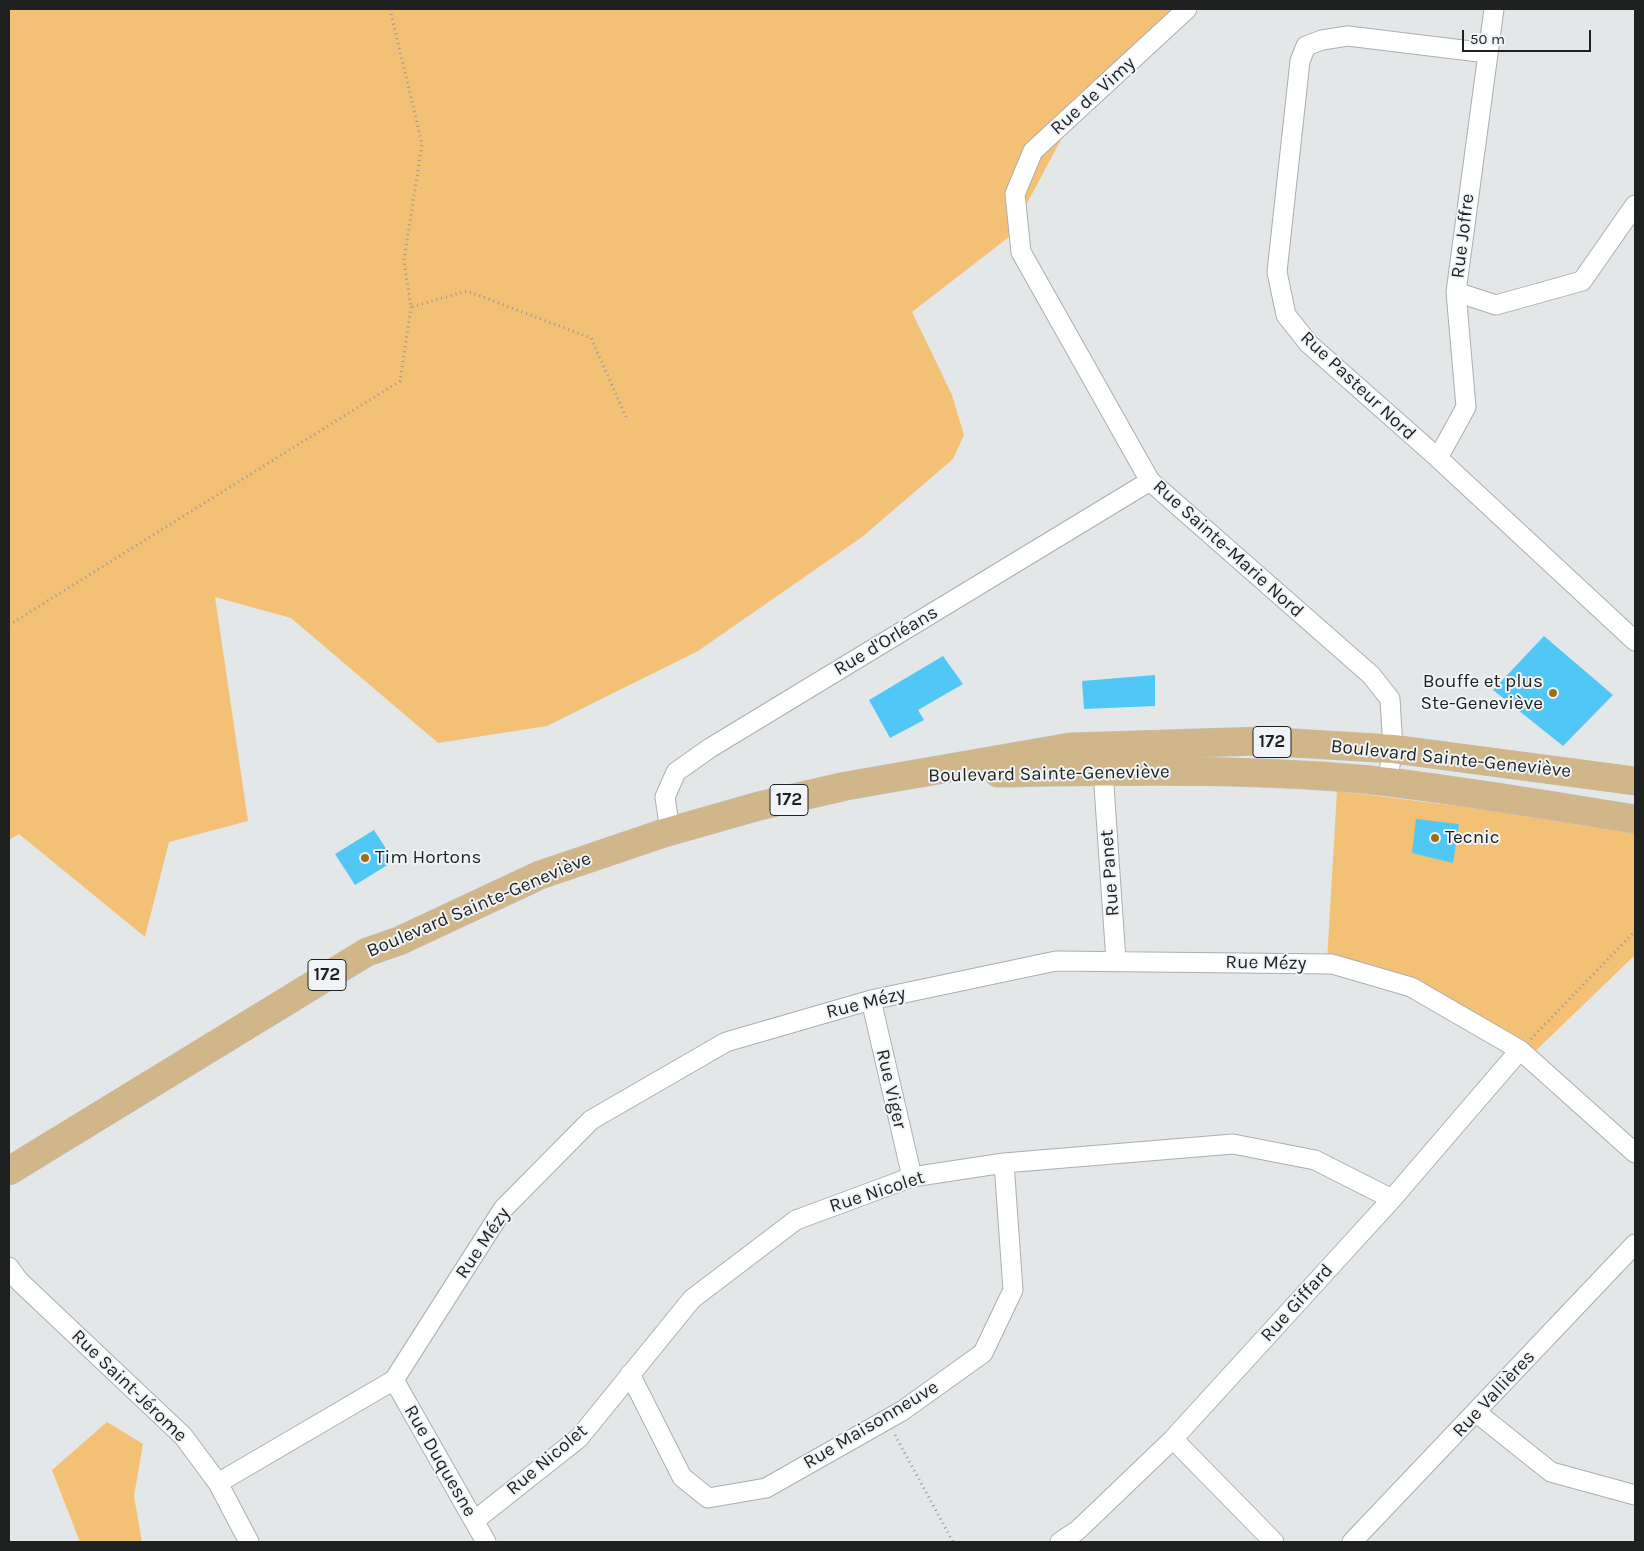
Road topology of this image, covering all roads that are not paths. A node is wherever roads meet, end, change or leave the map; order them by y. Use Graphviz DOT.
graph roads {
  1 [pos="1187,9"];
  2 [pos="1494,9"];
  3 [pos="1487,53"];
  4 [pos="1015,194"];
  5 [pos="1635,205"];
  6 [pos="1456,292"];
  7 [pos="1438,458"];
  8 [pos="1150,480"];
  9 [pos="1635,641"];
  10 [pos="1393,749"];
  11 [pos="909,775"];
  12 [pos="1635,781"];
  13 [pos="1387,782"];
  14 [pos="1104,786"];
  15 [pos="1635,818"];
  16 [pos="670,831"];
  17 [pos="1116,960"];
  18 [pos="871,1000"];
  19 [pos="1520,1050"];
  20 [pos="1635,1153"];
  21 [pos="1004,1163"];
  22 [pos="9,1171"];
  23 [pos="912,1177"];
  24 [pos="1392,1199"];
  25 [pos="1635,1244"];
  26 [pos="9,1267"];
  27 [pos="630,1374"];
  28 [pos="394,1380"];
  29 [pos="1477,1413"];
  30 [pos="1173,1439"];
  31 [pos="218,1484"];
  32 [pos="1635,1495"];
  33 [pos="474,1521"];
  34 [pos="249,1542"];
  35 [pos="486,1542"];
  36 [pos="1060,1542"];
  37 [pos="1274,1542"];
  38 [pos="1352,1542"];
  1 -- 4 [label="street, Rue de Vimy"];
  2 -- 3 [label="street, Rue Joffre"];
  3 -- 6 [label="street, Rue Joffre"];
  3 -- 7 [label="street, Rue Pasteur Nord"];
  4 -- 8 [label="street, Rue Sainte-Marie Nord"];
  5 -- 6 [label="street"];
  6 -- 7 [label="street, Rue Joffre"];
  7 -- 9 [label="street, Rue Pasteur Nord"];
  8 -- 10 [label="street, Rue Sainte-Marie Nord"];
  8 -- 16 [label="street, Rue d'Orléans"];
  10 -- 11 [label="main road, Boulevard Sainte-Geneviève / 172"];
  10 -- 12 [label="main road, Boulevard Sainte-Geneviève / 172"];
  10 -- 13 [label="street, Rue Sainte-Marie Nord"];
  11 -- 13 [label="main road, Boulevard Sainte-Geneviève / 172"];
  11 -- 16 [label="main road, Boulevard Sainte-Geneviève / 172"];
  13 -- 15 [label="main road, Boulevard Sainte-Geneviève / 172"];
  14 -- 17 [label="street, Rue Panet"];
  16 -- 22 [label="main road, Boulevard Sainte-Geneviève / 172"];
  17 -- 18 [label="street, Rue Mézy"];
  17 -- 19 [label="street, Rue Mézy"];
  18 -- 23 [label="street, Rue Viger"];
  18 -- 28 [label="street, Rue Mézy"];
  19 -- 20 [label="street, Rue Mézy"];
  19 -- 24 [label="street, Rue Giffard"];
  21 -- 23 [label="street, Rue Nicolet"];
  21 -- 24 [label="street, Rue Nicolet"];
  21 -- 27 [label="street, Rue Maisonneuve"];
  23 -- 27 [label="street, Rue Nicolet"];
  24 -- 30 [label="street, Rue Giffard"];
  25 -- 29 [label="street, Rue Vallières"];
  26 -- 31 [label="street, Rue Saint-Jérome"];
  27 -- 33 [label="street, Rue Nicolet"];
  28 -- 31 [label="street, Rue Mézy"];
  28 -- 33 [label="street, Rue Duquesne"];
  29 -- 32 [label="street"];
  29 -- 38 [label="street, Rue Vallières"];
  30 -- 36 [label="street, Rue Giffard"];
  30 -- 37 [label="street"];
  31 -- 34 [label="street, Rue Saint-Jérome"];
  33 -- 35 [label="street, Rue Duquesne"];
}
